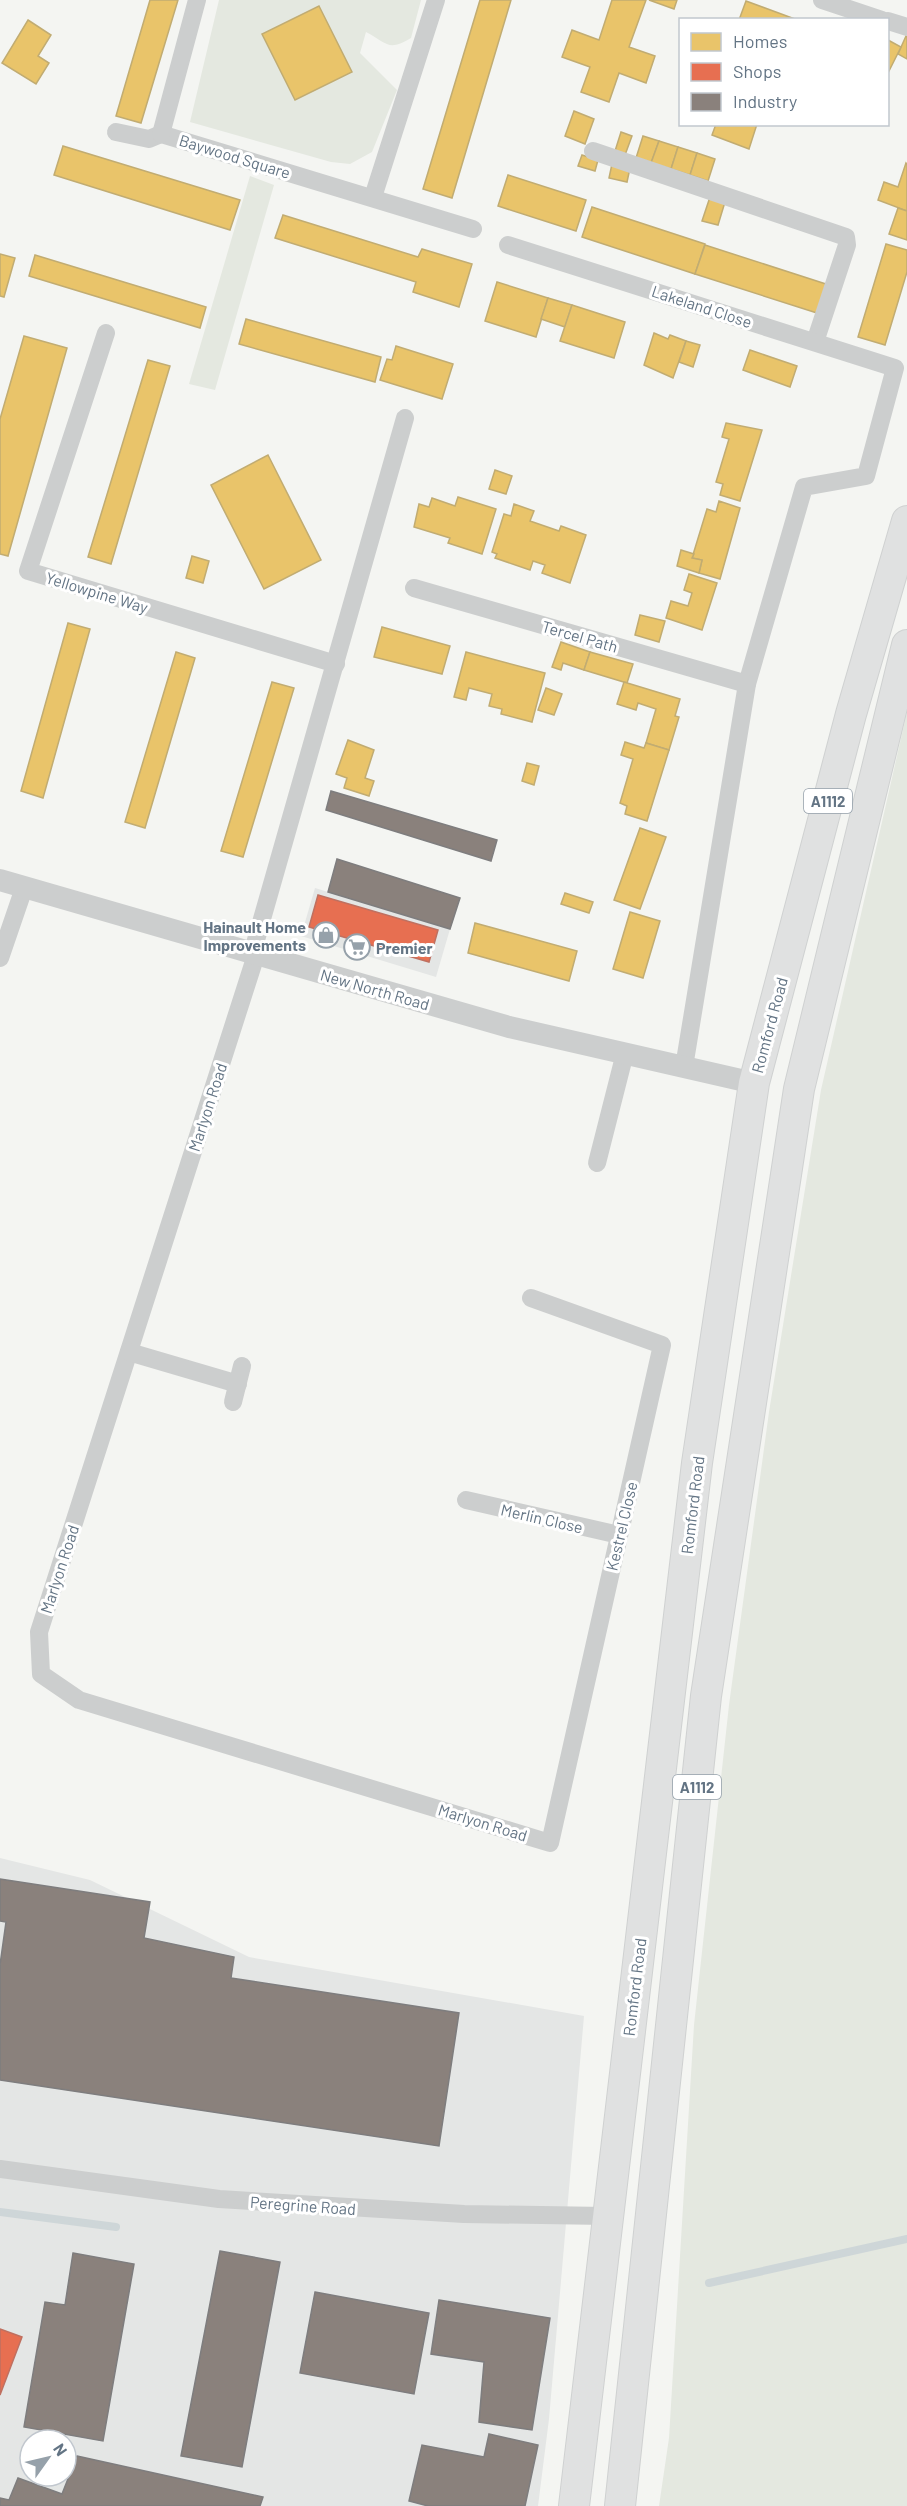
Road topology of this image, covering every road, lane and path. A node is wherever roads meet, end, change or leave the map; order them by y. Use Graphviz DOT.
graph roads {
  1 [pos="197,0"];
  2 [pos="436,0"];
  3 [pos="822,0"];
  4 [pos="876,18"];
  5 [pos="889,21"];
  6 [pos="907,27"];
  7 [pos="116,132"];
  8 [pos="161,134"];
  9 [pos="593,151"];
  10 [pos="373,197"];
  11 [pos="473,228"];
  12 [pos="508,244"];
  13 [pos="106,333"];
  14 [pos="815,342"];
  15 [pos="405,418"];
  16 [pos="907,521"];
  17 [pos="414,588"];
  18 [pos="907,645"];
  19 [pos="336,664"];
  20 [pos="747,684"];
  21 [pos="0,880"];
  22 [pos="24,888"];
  23 [pos="254,954"];
  24 [pos="0,958"];
  25 [pos="625,1053"];
  26 [pos="684,1067"];
  27 [pos="754,1083"];
  28 [pos="799,1089"];
  29 [pos="597,1163"];
  30 [pos="531,1298"];
  31 [pos="129,1352"];
  32 [pos="233,1402"];
  33 [pos="466,1500"];
  34 [pos="619,1535"];
  35 [pos="550,1843"];
  36 [pos="0,2169"];
  37 [pos="607,2216"];
  38 [pos="574,2506"];
  39 [pos="620,2506"];
  1 -- 8 [label="street, Baywood Square"];
  2 -- 10 [label="street"];
  3 -- 4 [label="street"];
  5 -- 6 [label="street"];
  7 -- 8 [label="street"];
  8 -- 10 [label="street, Baywood Square"];
  9 -- 14 [label="street"];
  10 -- 11 [label="street, Baywood Square"];
  12 -- 14 [label="street, Lakeland Close"];
  13 -- 19 [label="street, Yellowpine Way"];
  14 -- 20 [label="street, Lakeland Close"];
  15 -- 19 [label="street"];
  16 -- 27 [label="main road, Romford Road / A1112"];
  17 -- 20 [label="street, Tercel Path"];
  18 -- 28 [label="main road, A1112"];
  19 -- 23 [label="street"];
  20 -- 26 [label="street"];
  21 -- 22 [label="street, New North Road"];
  22 -- 23 [label="street, New North Road"];
  22 -- 24 [label="street"];
  23 -- 25 [label="street, New North Road"];
  23 -- 31 [label="street, Marlyon Road"];
  25 -- 26 [label="street, New North Road"];
  25 -- 29 [label="street"];
  26 -- 27 [label="street, New North Road"];
  27 -- 28 [label="main road"];
  27 -- 37 [label="main road, Romford Road / A1112"];
  28 -- 39 [label="main road, A1112"];
  30 -- 34 [label="street, Kestrel Close"];
  31 -- 32 [label="street"];
  31 -- 35 [label="street, Marlyon Road"];
  33 -- 34 [label="street, Merlin Close"];
  34 -- 35 [label="street, Kestrel Close"];
  36 -- 37 [label="street, Peregrine Road"];
  37 -- 38 [label="main road, Romford Road / A1112"];
}
